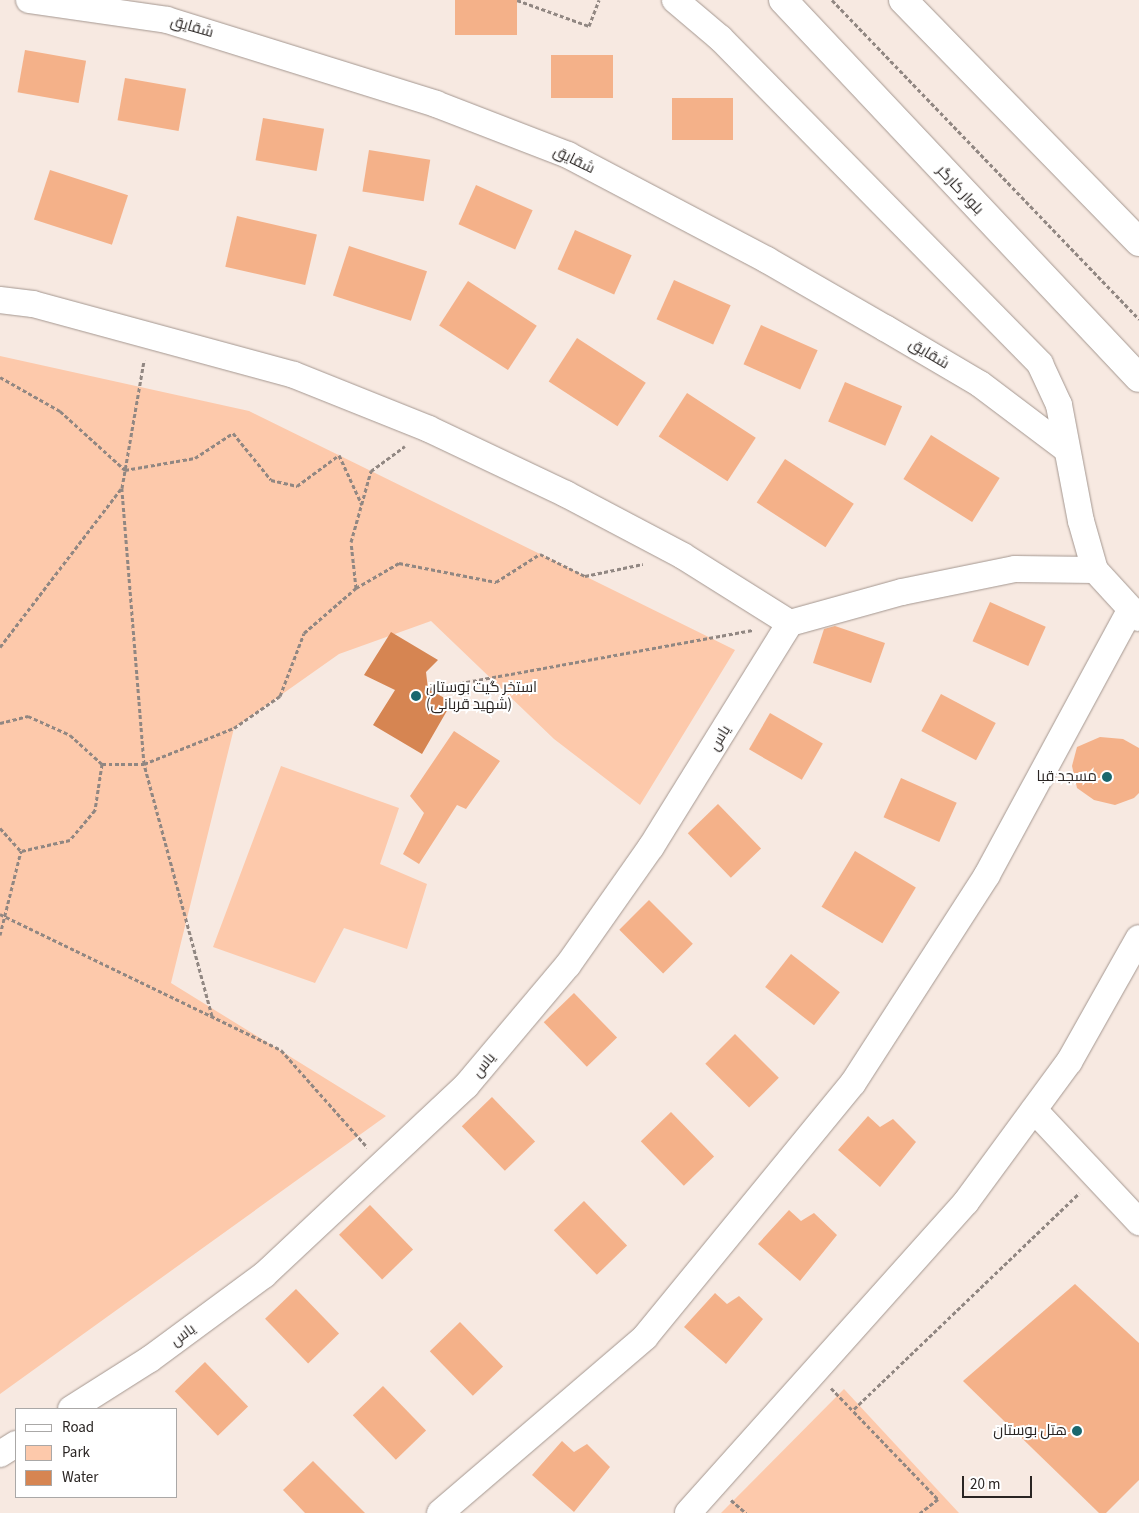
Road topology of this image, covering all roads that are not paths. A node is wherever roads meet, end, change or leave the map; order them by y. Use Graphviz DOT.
graph roads {
  1 [pos="28,0"];
  2 [pos="675,0"];
  3 [pos="783,0"];
  4 [pos="903,0"];
  5 [pos="1139,242"];
  6 [pos="0,300"];
  7 [pos="1139,378"];
  8 [pos="1065,448"];
  9 [pos="1094,570"];
  10 [pos="1135,613"];
  11 [pos="790,623"];
  12 [pos="1139,938"];
  13 [pos="1034,1110"];
  14 [pos="1139,1222"];
  15 [pos="73,1408"];
  16 [pos="15,1445"];
  17 [pos="0,1454"];
  18 [pos="440,1513"];
  19 [pos="688,1513"];
  1 -- 8 [label="street, شقایق"];
  2 -- 8 [label="street"];
  3 -- 7 [label="main road, بلوار کارگر"];
  4 -- 5 [label="main road"];
  6 -- 11 [label="street"];
  8 -- 9 [label="street"];
  9 -- 10 [label="street"];
  9 -- 11 [label="street"];
  10 -- 18 [label="street"];
  11 -- 15 [label="street, یاس"];
  12 -- 13 [label="street"];
  13 -- 14 [label="street"];
  13 -- 19 [label="street"];
  16 -- 17 [label="street"];
}
